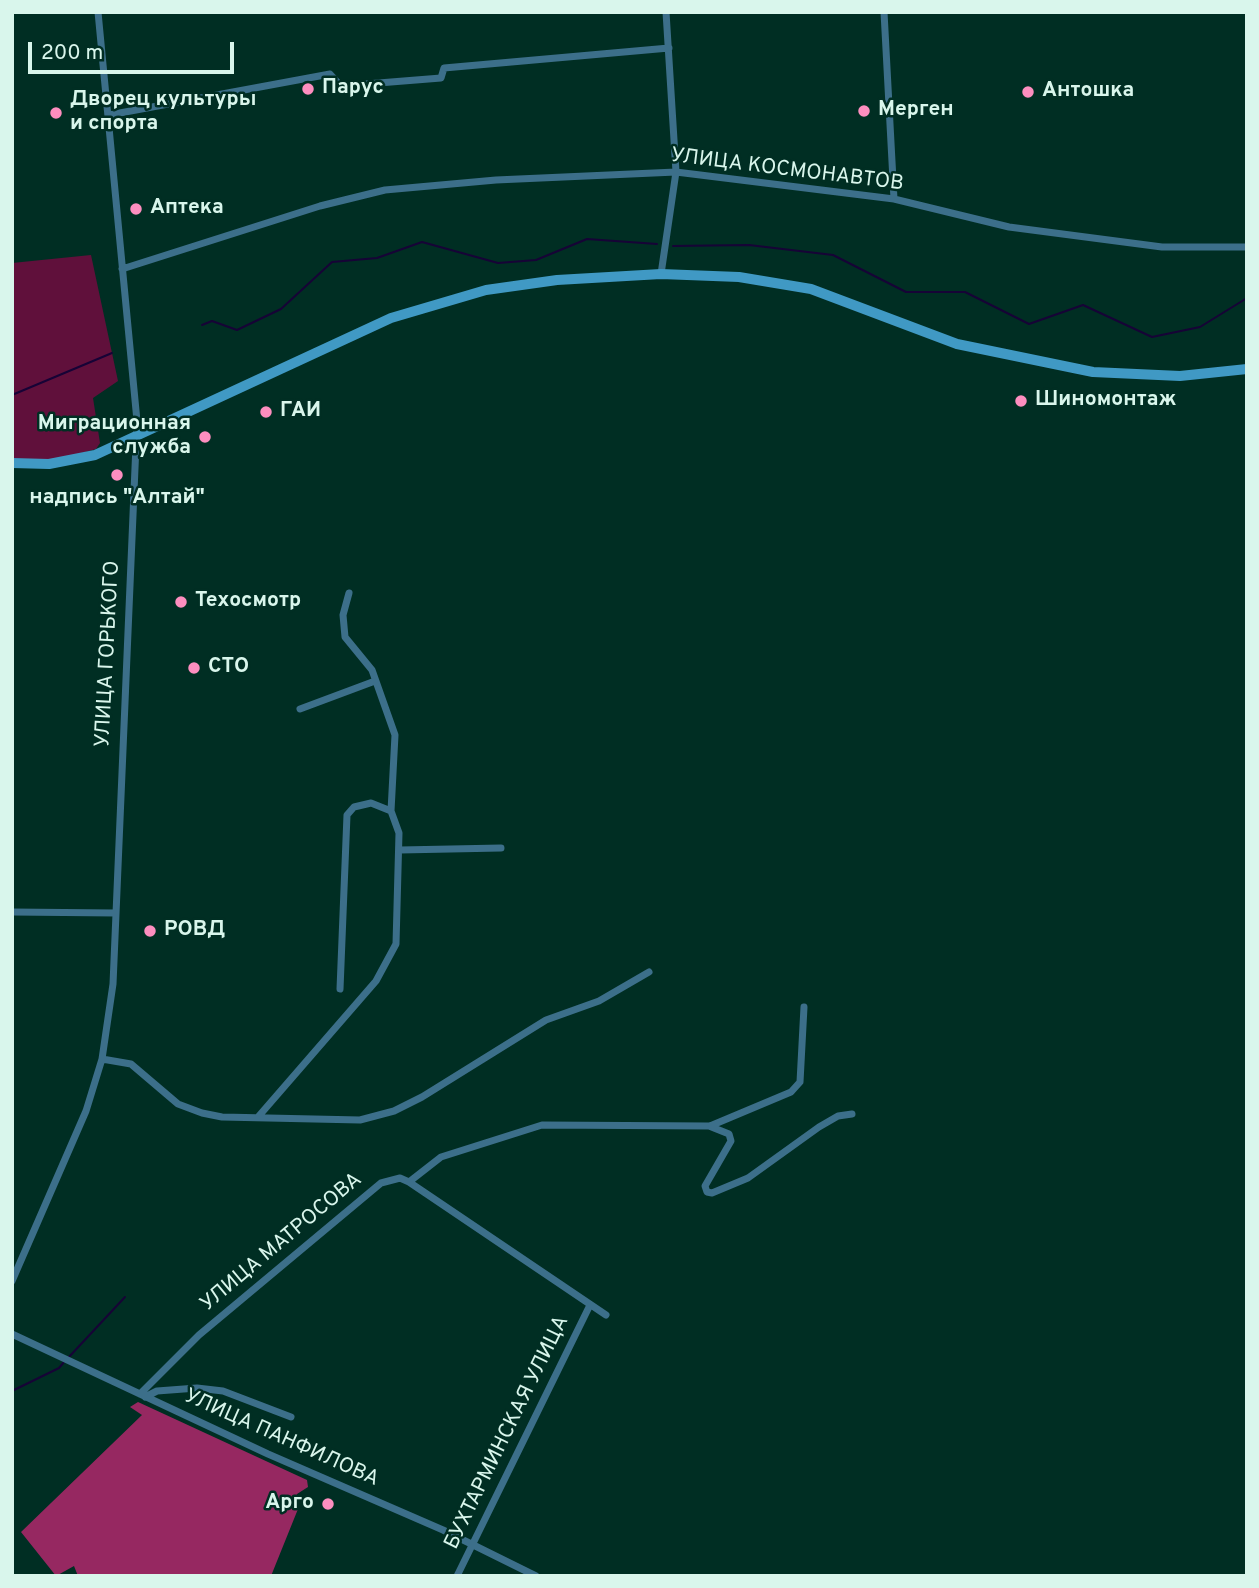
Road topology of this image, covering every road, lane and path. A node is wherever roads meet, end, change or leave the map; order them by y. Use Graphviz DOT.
graph roads {
  1 [pos="98,12"];
  2 [pos="666,12"];
  3 [pos="884,12"];
  4 [pos="669,48"];
  5 [pos="109,115"];
  6 [pos="676,172"];
  7 [pos="894,199"];
  8 [pos="1247,247"];
  9 [pos="122,269"];
  10 [pos="661,274"];
  11 [pos="1247,369"];
  12 [pos="136,438"];
  13 [pos="12,463"];
  14 [pos="349,593"];
  15 [pos="375,681"];
  16 [pos="300,709"];
  17 [pos="391,811"];
  18 [pos="501,848"];
  19 [pos="400,850"];
  20 [pos="12,912"];
  21 [pos="116,913"];
  22 [pos="649,972"];
  23 [pos="340,989"];
  24 [pos="804,1007"];
  25 [pos="102,1059"];
  26 [pos="852,1114"];
  27 [pos="258,1117"];
  28 [pos="709,1126"];
  29 [pos="409,1182"];
  30 [pos="12,1281"];
  31 [pos="590,1305"];
  32 [pos="606,1315"];
  33 [pos="12,1334"];
  34 [pos="142,1395"];
  35 [pos="290,1417"];
  36 [pos="473,1546"];
  37 [pos="457,1576"];
  38 [pos="536,1576"];
  1 -- 5 [label="street, УЛИЦА ГОРЬКОГО"];
  2 -- 4 [label="street"];
  3 -- 7 [label="street"];
  4 -- 5 [label="street"];
  4 -- 6 [label="street"];
  5 -- 9 [label="street, УЛИЦА ГОРЬКОГО"];
  6 -- 7 [label="street, УЛИЦА КОСМОНАВТОВ"];
  6 -- 9 [label="street, УЛИЦА КОСМОНАВТОВ"];
  6 -- 10 [label="street"];
  7 -- 8 [label="street, УЛИЦА КОСМОНАВТОВ"];
  9 -- 12 [label="street, УЛИЦА ГОРЬКОГО"];
  10 -- 11 [label="street"];
  10 -- 12 [label="street"];
  12 -- 13 [label="street"];
  12 -- 21 [label="street, УЛИЦА ГОРЬКОГО"];
  14 -- 15 [label="street"];
  15 -- 16 [label="street"];
  15 -- 17 [label="street"];
  17 -- 19 [label="street"];
  17 -- 23 [label="street"];
  18 -- 19 [label="street"];
  19 -- 27 [label="street"];
  20 -- 21 [label="street"];
  21 -- 25 [label="street, УЛИЦА ГОРЬКОГО"];
  22 -- 27 [label="street"];
  24 -- 28 [label="street"];
  25 -- 27 [label="street"];
  25 -- 30 [label="street, УЛИЦА ГОРЬКОГО"];
  26 -- 28 [label="street"];
  28 -- 29 [label="street, УЛИЦА МАТРОСОВА"];
  29 -- 31 [label="street"];
  29 -- 34 [label="street, УЛИЦА МАТРОСОВА"];
  31 -- 32 [label="street"];
  31 -- 36 [label="street, БУХТАРМИНСКАЯ УЛИЦА"];
  33 -- 34 [label="street, УЛИЦА ПАНФИЛОВА"];
  34 -- 35 [label="street"];
  34 -- 36 [label="street, УЛИЦА ПАНФИЛОВА"];
  36 -- 37 [label="street, БУХТАРМИНСКАЯ УЛИЦА"];
  36 -- 38 [label="street, УЛИЦА ПАНФИЛОВА"];
}
